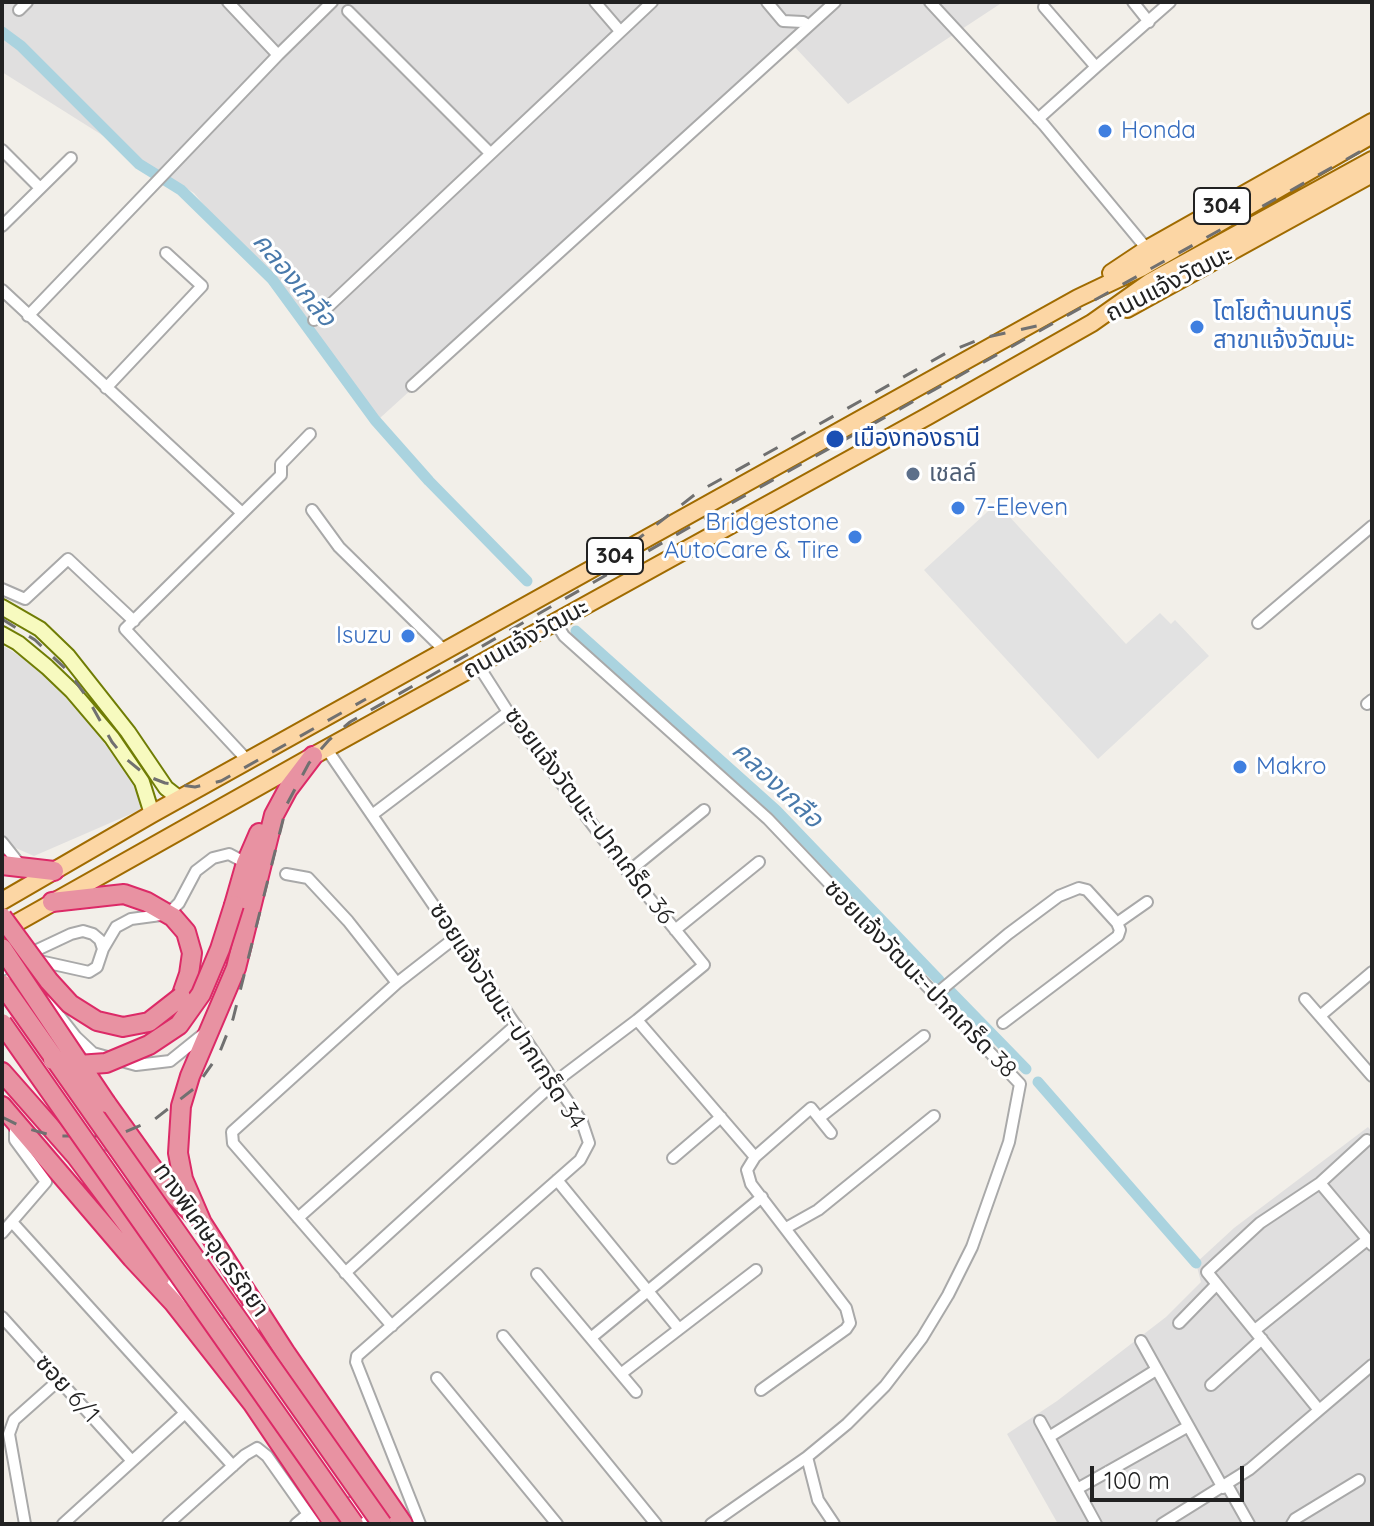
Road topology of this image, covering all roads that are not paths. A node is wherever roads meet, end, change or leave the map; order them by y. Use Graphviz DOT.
graph roads {
  1 [pos="228,2"];
  2 [pos="332,2"];
  3 [pos="595,2"];
  4 [pos="652,2"];
  5 [pos="767,2"];
  6 [pos="835,2"];
  7 [pos="930,2"];
  8 [pos="1133,2"];
  9 [pos="1170,2"];
  10 [pos="1044,7"];
  11 [pos="348,11"];
  12 [pos="1149,22"];
  13 [pos="808,25"];
  14 [pos="620,31"];
  15 [pos="278,55"];
  16 [pos="1096,67"];
  17 [pos="1038,119"];
  18 [pos="1372,122"];
  19 [pos="1372,135"];
  20 [pos="2,150"];
  21 [pos="490,153"];
  22 [pos="71,158"];
  23 [pos="1372,160"];
  24 [pos="1372,174"];
  25 [pos="40,188"];
  26 [pos="2,226"];
  27 [pos="1147,249"];
  28 [pos="166,253"];
  29 [pos="2,290"];
  30 [pos="1078,298"];
  31 [pos="28,316"];
  32 [pos="314,320"];
  33 [pos="1092,323"];
  34 [pos="412,386"];
  35 [pos="106,388"];
  36 [pos="310,434"];
  37 [pos="312,510"];
  38 [pos="242,513"];
  39 [pos="1372,526"];
  40 [pos="2,589"];
  41 [pos="2,607"];
  42 [pos="134,621"];
  43 [pos="556,623"];
  44 [pos="1258,623"];
  45 [pos="2,634"];
  46 [pos="445,651"];
  47 [pos="478,665"];
  48 [pos="508,712"];
  49 [pos="319,752"];
  50 [pos="248,761"];
  51 [pos="180,799"];
  52 [pos="704,810"];
  53 [pos="152,814"];
  54 [pos="274,815"];
  55 [pos="372,815"];
  56 [pos="2,842"];
  57 [pos="759,862"];
  58 [pos="246,863"];
  59 [pos="2,865"];
  60 [pos="23,869"];
  61 [pos="54,871"];
  62 [pos="628,872"];
  63 [pos="286,874"];
  64 [pos="2,901"];
  65 [pos="52,902"];
  66 [pos="1147,902"];
  67 [pos="168,914"];
  68 [pos="2,917"];
  69 [pos="1117,923"];
  70 [pos="675,930"];
  71 [pos="2,931"];
  72 [pos="456,937"];
  73 [pos="2,948"];
  74 [pos="103,949"];
  75 [pos="17,961"];
  76 [pos="2,970"];
  77 [pos="1372,972"];
  78 [pos="2,976"];
  79 [pos="397,983"];
  80 [pos="2,984"];
  81 [pos="935,995"];
  82 [pos="1305,999"];
  83 [pos="2,1011"];
  84 [pos="1320,1016"];
  85 [pos="637,1020"];
  86 [pos="2,1023"];
  87 [pos="1003,1023"];
  88 [pos="516,1025"];
  89 [pos="211,1029"];
  90 [pos="2,1035"];
  91 [pos="924,1036"];
  92 [pos="2,1072"];
  93 [pos="1371,1072"];
  94 [pos="555,1082"];
  95 [pos="2,1106"];
  96 [pos="934,1116"];
  97 [pos="721,1117"];
  98 [pos="819,1118"];
  99 [pos="15,1121"];
  100 [pos="831,1133"];
  101 [pos="1367,1140"];
  102 [pos="104,1156"];
  103 [pos="755,1157"];
  104 [pos="673,1158"];
  105 [pos="557,1180"];
  106 [pos="1320,1183"];
  107 [pos="762,1197"];
  108 [pos="298,1218"];
  109 [pos="12,1222"];
  110 [pos="202,1223"];
  111 [pos="786,1228"];
  112 [pos="133,1232"];
  113 [pos="2,1233"];
  114 [pos="1370,1243"];
  115 [pos="147,1254"];
  116 [pos="756,1270"];
  117 [pos="345,1273"];
  118 [pos="537,1274"];
  119 [pos="1217,1284"];
  120 [pos="245,1286"];
  121 [pos="649,1290"];
  122 [pos="173,1302"];
  123 [pos="247,1309"];
  124 [pos="2,1317"];
  125 [pos="205,1322"];
  126 [pos="1179,1323"];
  127 [pos="392,1326"];
  128 [pos="11,1327"];
  129 [pos="679,1329"];
  130 [pos="1255,1330"];
  131 [pos="2,1336"];
  132 [pos="503,1336"];
  133 [pos="592,1337"];
  134 [pos="1262,1339"];
  135 [pos="1141,1341"];
  136 [pos="1372,1365"];
  137 [pos="1156,1370"];
  138 [pos="622,1373"];
  139 [pos="437,1378"];
  140 [pos="59,1380"];
  141 [pos="1211,1385"];
  142 [pos="761,1390"];
  143 [pos="636,1392"];
  144 [pos="1319,1410"];
  145 [pos="185,1413"];
  146 [pos="1040,1421"];
  147 [pos="1187,1427"];
  148 [pos="1049,1437"];
  149 [pos="807,1457"];
  150 [pos="132,1461"];
  151 [pos="233,1466"];
  152 [pos="1359,1480"];
  153 [pos="1225,1487"];
  154 [pos="1077,1489"];
  155 [pos="311,1519"];
  156 [pos="726,1520"];
  157 [pos="394,1523"];
  158 [pos="25,1524"];
  159 [pos="63,1524"];
  160 [pos="168,1524"];
  161 [pos="296,1524"];
  162 [pos="334,1524"];
  163 [pos="354,1524"];
  164 [pos="365,1524"];
  165 [pos="420,1524"];
  166 [pos="557,1524"];
  167 [pos="656,1524"];
  168 [pos="711,1524"];
  169 [pos="834,1524"];
  170 [pos="1096,1524"];
  171 [pos="1162,1524"];
  172 [pos="1249,1524"];
  173 [pos="1292,1524"];
  1 -- 15 [label="street"];
  2 -- 15 [label="street"];
  3 -- 14 [label="street"];
  4 -- 14 [label="street"];
  5 -- 13 [label="street"];
  6 -- 13 [label="street"];
  7 -- 17 [label="street"];
  8 -- 12 [label="street"];
  9 -- 12 [label="street"];
  10 -- 16 [label="street"];
  11 -- 21 [label="street"];
  12 -- 16 [label="street"];
  13 -- 34 [label="street"];
  14 -- 21 [label="street"];
  15 -- 31 [label="street"];
  16 -- 17 [label="street"];
  17 -- 27 [label="street"];
  18 -- 27 [label="main road, ถนนแจ้งวัฒนะ / 304"];
  19 -- 30 [label="main road, ถนนแจ้งวัฒนะ / 304"];
  20 -- 25 [label="street"];
  21 -- 32 [label="street"];
  22 -- 25 [label="street"];
  23 -- 33 [label="main road, ถนนแจ้งวัฒนะ / 304"];
  24 -- 33 [label="main road, ถนนแจ้งวัฒนะ / 304"];
  25 -- 26 [label="street"];
  27 -- 30 [label="main road, ถนนแจ้งวัฒนะ / 304"];
  28 -- 35 [label="street"];
  29 -- 31 [label="street"];
  30 -- 46 [label="main road, ถนนแจ้งวัฒนะ / 304"];
  31 -- 35 [label="street"];
  33 -- 43 [label="main road, ถนนแจ้งวัฒนะ / 304"];
  35 -- 38 [label="street"];
  36 -- 38 [label="street"];
  37 -- 46 [label="street"];
  38 -- 42 [label="street"];
  39 -- 44 [label="street"];
  40 -- 42 [label="street"];
  41 -- 51 [label="main road"];
  42 -- 50 [label="street"];
  43 -- 47 [label="main road, ถนนแจ้งวัฒนะ / 304"];
  43 -- 81 [label="street, ซอยแจ้งวัฒนะ-ปากเกร็ด 38"];
  45 -- 53 [label="main road"];
  46 -- 50 [label="main road, ถนนแจ้งวัฒนะ / 304"];
  47 -- 48 [label="street, ซอยแจ้งวัฒนะ-ปากเกร็ด 36"];
  47 -- 49 [label="main road, ถนนแจ้งวัฒนะ / 304"];
  48 -- 55 [label="street"];
  48 -- 62 [label="street, ซอยแจ้งวัฒนะ-ปากเกร็ด 36"];
  49 -- 54 [label="highway"];
  49 -- 55 [label="street, ซอยแจ้งวัฒนะ-ปากเกร็ด 34"];
  49 -- 65 [label="main road, ถนนแจ้งวัฒนะ / 304"];
  50 -- 51 [label="main road, ถนนแจ้งวัฒนะ / 304"];
  51 -- 53 [label="main road, ถนนแจ้งวัฒนะ / 304"];
  52 -- 62 [label="street"];
  53 -- 61 [label="main road, ถนนแจ้งวัฒนะ / 304"];
  54 -- 58 [label="highway"];
  54 -- 89 [label="highway"];
  55 -- 72 [label="street, ซอยแจ้งวัฒนะ-ปากเกร็ด 34"];
  56 -- 60 [label="street"];
  57 -- 70 [label="street"];
  58 -- 67 [label="street"];
  58 -- 90 [label="highway, bridge"];
  59 -- 60 [label="highway"];
  60 -- 61 [label="highway"];
  61 -- 64 [label="main road, ถนนแจ้งวัฒนะ / 304"];
  62 -- 70 [label="street, ซอยแจ้งวัฒนะ-ปากเกร็ด 36"];
  63 -- 79 [label="street"];
  65 -- 67 [label="highway"];
  65 -- 71 [label="main road, ถนนแจ้งวัฒนะ / 304"];
  66 -- 69 [label="street"];
  67 -- 68 [label="highway, bridge"];
  67 -- 74 [label="street"];
  69 -- 81 [label="street"];
  69 -- 87 [label="street"];
  70 -- 85 [label="street, ซอยแจ้งวัฒนะ-ปากเกร็ด 36"];
  72 -- 79 [label="street"];
  72 -- 88 [label="street, ซอยแจ้งวัฒนะ-ปากเกร็ด 34"];
  73 -- 110 [label="highway, bridge"];
  74 -- 75 [label="street"];
  74 -- 75 [label="street"];
  75 -- 76 [label="street"];
  77 -- 84 [label="street"];
  78 -- 89 [label="street"];
  79 -- 108 [label="street"];
  80 -- 157 [label="highway, ทางพิเศษอุดรรัถยา, bridge"];
  81 -- 149 [label="street, ซอยแจ้งวัฒนะ-ปากเกร็ด 38"];
  82 -- 84 [label="street"];
  83 -- 102 [label="street"];
  84 -- 93 [label="street"];
  85 -- 94 [label="street"];
  85 -- 97 [label="street"];
  86 -- 163 [label="highway, ทางพิเศษอุดรรัถยา, bridge"];
  88 -- 94 [label="street, ซอยแจ้งวัฒนะ-ปากเกร็ด 34"];
  88 -- 108 [label="street"];
  89 -- 110 [label="highway"];
  91 -- 98 [label="street"];
  92 -- 112 [label="highway"];
  94 -- 105 [label="street, ซอยแจ้งวัฒนะ-ปากเกร็ด 34"];
  94 -- 117 [label="street"];
  95 -- 99 [label="highway"];
  96 -- 111 [label="street"];
  97 -- 103 [label="street"];
  97 -- 104 [label="street"];
  98 -- 100 [label="street"];
  98 -- 103 [label="street"];
  99 -- 109 [label="street"];
  99 -- 122 [label="highway"];
  101 -- 106 [label="street"];
  102 -- 110 [label="street"];
  102 -- 112 [label="street"];
  103 -- 107 [label="street"];
  105 -- 121 [label="street"];
  105 -- 127 [label="street, ซอยแจ้งวัฒนะ-ปากเกร็ด 34"];
  106 -- 114 [label="street"];
  106 -- 119 [label="street"];
  107 -- 111 [label="street"];
  107 -- 121 [label="street"];
  108 -- 117 [label="street"];
  109 -- 113 [label="street"];
  109 -- 145 [label="street"];
  110 -- 120 [label="highway"];
  111 -- 142 [label="street"];
  112 -- 115 [label="highway"];
  114 -- 130 [label="street"];
  115 -- 122 [label="highway"];
  115 -- 125 [label="street"];
  116 -- 129 [label="street"];
  117 -- 127 [label="street"];
  118 -- 133 [label="street"];
  119 -- 126 [label="street"];
  119 -- 130 [label="street"];
  120 -- 123 [label="street"];
  120 -- 157 [label="highway"];
  121 -- 129 [label="street"];
  121 -- 133 [label="street"];
  122 -- 162 [label="highway"];
  123 -- 125 [label="street"];
  123 -- 157 [label="street"];
  124 -- 128 [label="street, ซอย 6/1"];
  125 -- 164 [label="street"];
  127 -- 165 [label="street, ซอยแจ้งวัฒนะ-ปากเกร็ด 34"];
  128 -- 131 [label="street"];
  128 -- 140 [label="street, ซอย 6/1"];
  129 -- 138 [label="street"];
  130 -- 134 [label="street"];
  132 -- 167 [label="street"];
  133 -- 138 [label="street"];
  134 -- 141 [label="street"];
  134 -- 144 [label="street"];
  135 -- 137 [label="street"];
  136 -- 144 [label="street"];
  137 -- 147 [label="street"];
  137 -- 148 [label="street"];
  138 -- 143 [label="street"];
  139 -- 166 [label="street"];
  140 -- 150 [label="street, ซอย 6/1"];
  140 -- 158 [label="street"];
  144 -- 153 [label="street"];
  145 -- 150 [label="street"];
  145 -- 151 [label="street"];
  146 -- 148 [label="street"];
  147 -- 153 [label="street"];
  147 -- 154 [label="street"];
  148 -- 154 [label="street"];
  149 -- 156 [label="street, ซอยแจ้งวัฒนะ-ปากเกร็ด 38"];
  149 -- 169 [label="street"];
  150 -- 159 [label="street"];
  151 -- 155 [label="street"];
  151 -- 160 [label="street"];
  152 -- 173 [label="street"];
  153 -- 171 [label="street"];
  153 -- 172 [label="street"];
  154 -- 170 [label="street"];
  155 -- 161 [label="street"];
  156 -- 168 [label="street, ซอยแจ้งวัฒนะ-ปากเกร็ด 38"];
}
